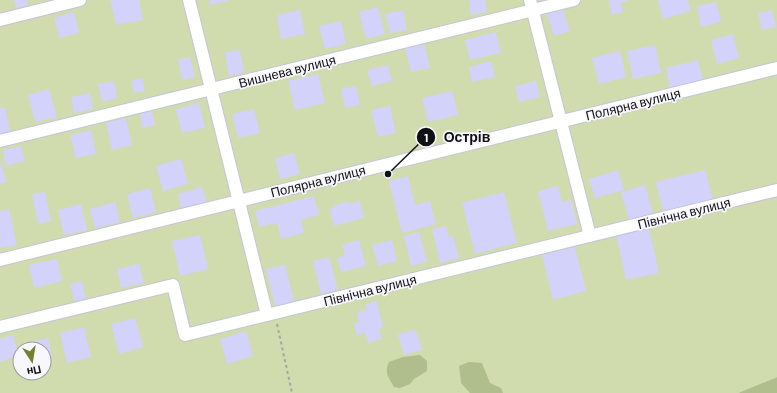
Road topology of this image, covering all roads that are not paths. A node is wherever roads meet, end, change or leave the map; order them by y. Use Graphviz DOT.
graph roads {
  1 [pos="80,0"];
  2 [pos="189,0"];
  3 [pos="574,0"];
  4 [pos="531,5"];
  5 [pos="0,20"];
  6 [pos="777,68"];
  7 [pos="211,90"];
  8 [pos="561,121"];
  9 [pos="0,141"];
  10 [pos="777,190"];
  11 [pos="239,201"];
  12 [pos="590,236"];
  13 [pos="0,260"];
  14 [pos="271,314"];
  15 [pos="0,327"];
  1 -- 5 [label="street"];
  2 -- 7 [label="street"];
  3 -- 4 [label="street, Вишнева вулиця"];
  4 -- 7 [label="street, Вишнева вулиця"];
  4 -- 8 [label="street"];
  6 -- 8 [label="street, Полярна вулиця"];
  7 -- 9 [label="street, Вишнева вулиця"];
  7 -- 11 [label="street"];
  8 -- 11 [label="street, Полярна вулиця"];
  8 -- 12 [label="street"];
  10 -- 12 [label="street, Північна вулиця"];
  11 -- 13 [label="street, Полярна вулиця"];
  11 -- 14 [label="street"];
  12 -- 14 [label="street, Північна вулиця"];
  14 -- 15 [label="street, Північна вулиця"];
}
